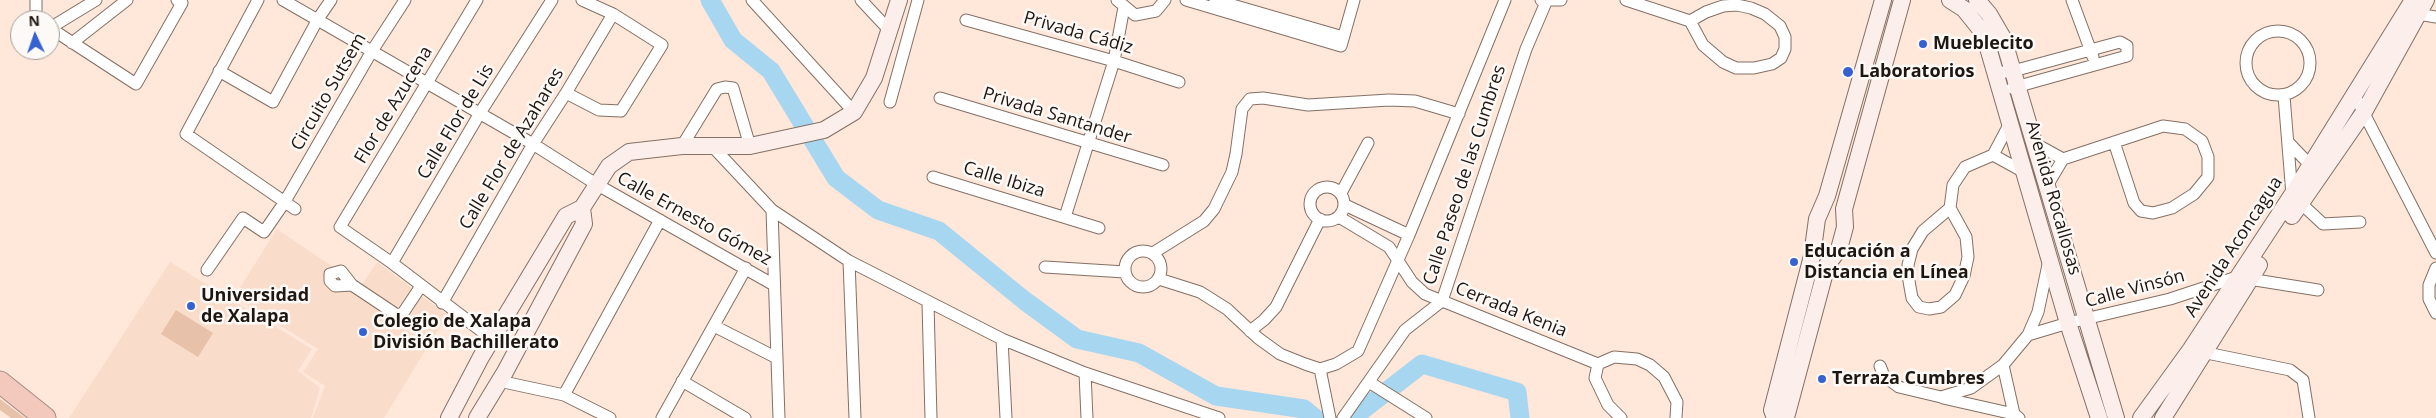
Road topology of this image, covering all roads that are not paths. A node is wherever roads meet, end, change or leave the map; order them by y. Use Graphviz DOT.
graph roads {
  1 [pos="96,0"];
  2 [pos="127,0"];
  3 [pos="177,0"];
  4 [pos="258,0"];
  5 [pos="283,0"];
  6 [pos="331,0"];
  7 [pos="405,0"];
  8 [pos="477,0"];
  9 [pos="552,0"];
  10 [pos="582,0"];
  11 [pos="752,0"];
  12 [pos="861,0"];
  13 [pos="899,0"];
  14 [pos="918,0"];
  15 [pos="1165,0"];
  16 [pos="1186,0"];
  17 [pos="1215,0"];
  18 [pos="1347,0"];
  19 [pos="1354,0"];
  20 [pos="1505,0"];
  21 [pos="1545,0"];
  22 [pos="1561,0"];
  23 [pos="1626,0"];
  24 [pos="1883,0"];
  25 [pos="1902,0"];
  26 [pos="1950,0"];
  27 [pos="1976,0"];
  28 [pos="2072,0"];
  29 [pos="1121,3"];
  30 [pos="2416,5"];
  31 [pos="613,14"];
  32 [pos="2436,17"];
  33 [pos="318,19"];
  34 [pos="966,20"];
  35 [pos="1690,21"];
  36 [pos="60,22"];
  37 [pos="890,31"];
  38 [pos="60,35"];
  39 [pos="1339,41"];
  40 [pos="72,44"];
  41 [pos="2090,50"];
  42 [pos="372,51"];
  43 [pos="1114,61"];
  44 [pos="2096,64"];
  45 [pos="219,71"];
  46 [pos="1996,73"];
  47 [pos="874,78"];
  48 [pos="896,79"];
  49 [pos="2015,79"];
  50 [pos="1180,82"];
  51 [pos="426,84"];
  52 [pos="2001,91"];
  53 [pos="566,93"];
  54 [pos="2284,96"];
  55 [pos="2355,96"];
  56 [pos="940,98"];
  57 [pos="890,102"];
  58 [pos="854,112"];
  59 [pos="2364,112"];
  60 [pos="480,113"];
  61 [pos="1459,114"];
  62 [pos="2010,123"];
  63 [pos="2114,142"];
  64 [pos="1368,143"];
  65 [pos="2034,143"];
  66 [pos="533,144"];
  67 [pos="2289,144"];
  68 [pos="1089,145"];
  69 [pos="682,146"];
  70 [pos="750,146"];
  71 [pos="712,147"];
  72 [pos="1993,155"];
  73 [pos="2063,159"];
  74 [pos="1163,166"];
  75 [pos="2311,166"];
  76 [pos="2024,172"];
  77 [pos="933,177"];
  78 [pos="596,184"];
  79 [pos="2047,186"];
  80 [pos="1341,193"];
  81 [pos="2296,200"];
  82 [pos="284,203"];
  83 [pos="1345,205"];
  84 [pos="1824,205"];
  85 [pos="582,208"];
  86 [pos="1950,208"];
  87 [pos="295,209"];
  88 [pos="1844,209"];
  89 [pos="772,210"];
  90 [pos="1065,217"];
  91 [pos="1339,217"];
  92 [pos="1320,219"];
  93 [pos="660,220"];
  94 [pos="2057,221"];
  95 [pos="2360,222"];
  96 [pos="2040,226"];
  97 [pos="1099,228"];
  98 [pos="1409,236"];
  99 [pos="2435,247"];
  100 [pos="1153,253"];
  101 [pos="2049,258"];
  102 [pos="1397,259"];
  103 [pos="849,261"];
  104 [pos="392,263"];
  105 [pos="1045,267"];
  106 [pos="746,268"];
  107 [pos="2436,268"];
  108 [pos="207,270"];
  109 [pos="1125,272"];
  110 [pos="2244,278"];
  111 [pos="1158,279"];
  112 [pos="352,285"];
  113 [pos="774,285"];
  114 [pos="421,286"];
  115 [pos="2318,290"];
  116 [pos="1442,301"];
  117 [pos="442,303"];
  118 [pos="928,303"];
  119 [pos="2436,313"];
  120 [pos="2088,320"];
  121 [pos="2068,323"];
  122 [pos="714,326"];
  123 [pos="1250,331"];
  124 [pos="2028,335"];
  125 [pos="492,339"];
  126 [pos="1002,340"];
  127 [pos="2198,351"];
  128 [pos="777,358"];
  129 [pos="1598,364"];
  130 [pos="2003,365"];
  131 [pos="1880,366"];
  132 [pos="1320,369"];
  133 [pos="1085,373"];
  134 [pos="499,381"];
  135 [pos="682,381"];
  136 [pos="0,382"];
  137 [pos="1369,382"];
  138 [pos="564,395"];
  139 [pos="1941,397"];
  140 [pos="1782,416"];
  141 [pos="2016,416"];
  142 [pos="45,418"];
  143 [pos="449,418"];
  144 [pos="477,418"];
  145 [pos="610,418"];
  146 [pos="662,418"];
  147 [pos="745,418"];
  148 [pos="779,418"];
  149 [pos="855,418"];
  150 [pos="931,418"];
  151 [pos="1006,418"];
  152 [pos="1087,418"];
  153 [pos="1219,418"];
  154 [pos="1330,418"];
  155 [pos="1343,418"];
  156 [pos="1426,418"];
  157 [pos="1621,418"];
  158 [pos="1676,418"];
  159 [pos="2099,418"];
  160 [pos="2116,418"];
  161 [pos="2141,418"];
  162 [pos="2163,418"];
  163 [pos="2309,418"];
  1 -- 36 [label="street"];
  2 -- 40 [label="street"];
  3 -- 40 [label="street"];
  4 -- 45 [label="street"];
  5 -- 33 [label="street, Calle Ernesto Gómez"];
  6 -- 33 [label="street"];
  7 -- 42 [label="street, Circuito Sutsem"];
  8 -- 51 [label="street, Flor de Azucena"];
  9 -- 60 [label="street, Calle Flor de Lis"];
  10 -- 31 [label="street"];
  11 -- 58 [label="street"];
  12 -- 37 [label="street"];
  13 -- 37 [label="street"];
  14 -- 48 [label="street"];
  15 -- 29 [label="street"];
  16 -- 39 [label="street"];
  17 -- 39 [label="street"];
  18 -- 39 [label="street"];
  19 -- 39 [label="street"];
  20 -- 61 [label="street, Calle Paseo de las Cumbres"];
  21 -- 22 [label="street"];
  21 -- 116 [label="street, Calle Paseo de las Cumbres"];
  23 -- 35 [label="street"];
  24 -- 84 [label="street"];
  25 -- 88 [label="street"];
  26 -- 46 [label="street, Avenida Rocallosas"];
  27 -- 49 [label="street, Avenida Rocallosas"];
  28 -- 41 [label="street"];
  29 -- 43 [label="street"];
  30 -- 32 [label="street"];
  30 -- 55 [label="street, Avenida Aconcagua"];
  30 -- 59 [label="street, Avenida Aconcagua"];
  31 -- 53 [label="street, Calle Flor de Azahares"];
  31 -- 53 [label="street"];
  33 -- 42 [label="street, Calle Ernesto Gómez"];
  33 -- 45 [label="street"];
  34 -- 43 [label="street, Privada Cádiz"];
  35 -- 35 [label="street"];
  37 -- 47 [label="street"];
  38 -- 40 [label="street"];
  41 -- 44 [label="street"];
  41 -- 44 [label="street"];
  41 -- 49 [label="street"];
  42 -- 51 [label="street, Calle Ernesto Gómez"];
  42 -- 82 [label="street, Circuito Sutsem"];
  43 -- 50 [label="street, Privada Cádiz"];
  43 -- 68 [label="street"];
  44 -- 49 [label="street"];
  45 -- 82 [label="street"];
  46 -- 49 [label="street"];
  46 -- 52 [label="street, Avenida Rocallosas"];
  47 -- 48 [label="street"];
  47 -- 58 [label="street"];
  48 -- 57 [label="street"];
  49 -- 52 [label="street"];
  49 -- 65 [label="street, Avenida Rocallosas"];
  51 -- 60 [label="street, Calle Ernesto Gómez"];
  51 -- 104 [label="street, Flor de Azucena"];
  52 -- 62 [label="street, Avenida Rocallosas"];
  53 -- 66 [label="street, Calle Flor de Azahares"];
  54 -- 54 [label="street"];
  54 -- 67 [label="street"];
  55 -- 59 [label="street"];
  55 -- 75 [label="street, Avenida Aconcagua"];
  56 -- 68 [label="street, Privada Santander"];
  58 -- 70 [label="street"];
  59 -- 81 [label="street, Avenida Aconcagua"];
  59 -- 99 [label="street"];
  60 -- 66 [label="street, Calle Ernesto Gómez"];
  60 -- 104 [label="street, Calle Flor de Lis"];
  61 -- 98 [label="street, Calle Paseo de las Cumbres"];
  61 -- 100 [label="street"];
  62 -- 72 [label="street"];
  62 -- 76 [label="street, Avenida Rocallosas"];
  63 -- 63 [label="street"];
  63 -- 73 [label="street"];
  64 -- 80 [label="street"];
  65 -- 73 [label="street"];
  65 -- 79 [label="street, Avenida Rocallosas"];
  66 -- 78 [label="street, Calle Ernesto Gómez"];
  66 -- 117 [label="street, Calle Flor de Azahares"];
  67 -- 75 [label="street"];
  67 -- 81 [label="street"];
  68 -- 74 [label="street, Privada Santander"];
  68 -- 90 [label="street"];
  69 -- 70 [label="street"];
  69 -- 71 [label="street"];
  69 -- 78 [label="street"];
  70 -- 71 [label="street"];
  71 -- 89 [label="street"];
  72 -- 76 [label="street"];
  72 -- 86 [label="street"];
  73 -- 79 [label="street"];
  75 -- 81 [label="street, Avenida Aconcagua"];
  76 -- 96 [label="street, Avenida Rocallosas"];
  77 -- 90 [label="street, Calle Ibiza"];
  78 -- 85 [label="street"];
  78 -- 93 [label="street, Calle Ernesto Gómez"];
  79 -- 94 [label="street, Avenida Rocallosas"];
  80 -- 83 [label="street"];
  80 -- 92 [label="street"];
  81 -- 95 [label="street"];
  81 -- 110 [label="street, Avenida Aconcagua"];
  82 -- 87 [label="street"];
  82 -- 108 [label="street, Circuito Sutsem"];
  83 -- 91 [label="street"];
  83 -- 98 [label="street"];
  84 -- 88 [label="street"];
  84 -- 140 [label="street"];
  85 -- 125 [label="street"];
  85 -- 134 [label="street"];
  86 -- 86 [label="street"];
  88 -- 140 [label="street"];
  89 -- 103 [label="street"];
  89 -- 113 [label="street"];
  90 -- 97 [label="street, Calle Ibiza"];
  91 -- 92 [label="street"];
  91 -- 102 [label="street, Cerrada Kenia"];
  92 -- 123 [label="street"];
  93 -- 106 [label="street, Calle Ernesto Gómez"];
  93 -- 138 [label="street"];
  94 -- 96 [label="street"];
  94 -- 120 [label="street, Avenida Rocallosas"];
  96 -- 101 [label="street, Avenida Rocallosas"];
  98 -- 102 [label="street, Calle Paseo de las Cumbres"];
  100 -- 109 [label="street"];
  100 -- 111 [label="street"];
  101 -- 121 [label="street, Avenida Rocallosas"];
  101 -- 124 [label="street"];
  102 -- 116 [label="street, Cerrada Kenia"];
  102 -- 132 [label="street, Calle Paseo de las Cumbres"];
  103 -- 118 [label="street"];
  103 -- 149 [label="street"];
  104 -- 114 [label="street"];
  105 -- 109 [label="street"];
  106 -- 113 [label="street, Calle Ernesto Gómez"];
  106 -- 122 [label="street"];
  107 -- 119 [label="street"];
  109 -- 111 [label="street"];
  110 -- 115 [label="street"];
  110 -- 120 [label="street, Calle Vinsón"];
  110 -- 127 [label="street, Avenida Aconcagua"];
  111 -- 123 [label="street"];
  112 -- 114 [label="street"];
  113 -- 128 [label="street"];
  114 -- 117 [label="street"];
  116 -- 129 [label="street, Cerrada Kenia"];
  116 -- 137 [label="street, Calle Paseo de las Cumbres"];
  117 -- 125 [label="street"];
  118 -- 126 [label="street"];
  118 -- 150 [label="street"];
  120 -- 121 [label="street, Calle Vinsón"];
  120 -- 160 [label="street, Avenida Rocallosas"];
  121 -- 124 [label="street, Calle Vinsón"];
  121 -- 159 [label="street, Avenida Rocallosas"];
  122 -- 128 [label="street"];
  122 -- 135 [label="street"];
  123 -- 132 [label="street"];
  124 -- 130 [label="street"];
  125 -- 143 [label="street"];
  126 -- 133 [label="street"];
  126 -- 151 [label="street"];
  127 -- 161 [label="street, Avenida Aconcagua"];
  127 -- 162 [label="street, Avenida Aconcagua"];
  127 -- 163 [label="street"];
  128 -- 148 [label="street"];
  129 -- 157 [label="street"];
  129 -- 158 [label="street"];
  130 -- 139 [label="street"];
  130 -- 141 [label="street"];
  131 -- 139 [label="street"];
  132 -- 154 [label="street"];
  133 -- 152 [label="street"];
  133 -- 153 [label="street"];
  134 -- 138 [label="street"];
  134 -- 144 [label="street"];
  135 -- 146 [label="street"];
  135 -- 147 [label="street"];
  136 -- 142 [label="highway"];
  137 -- 155 [label="street, Calle Paseo de las Cumbres"];
  137 -- 156 [label="street"];
  138 -- 145 [label="street"];
  139 -- 141 [label="street"];
}
